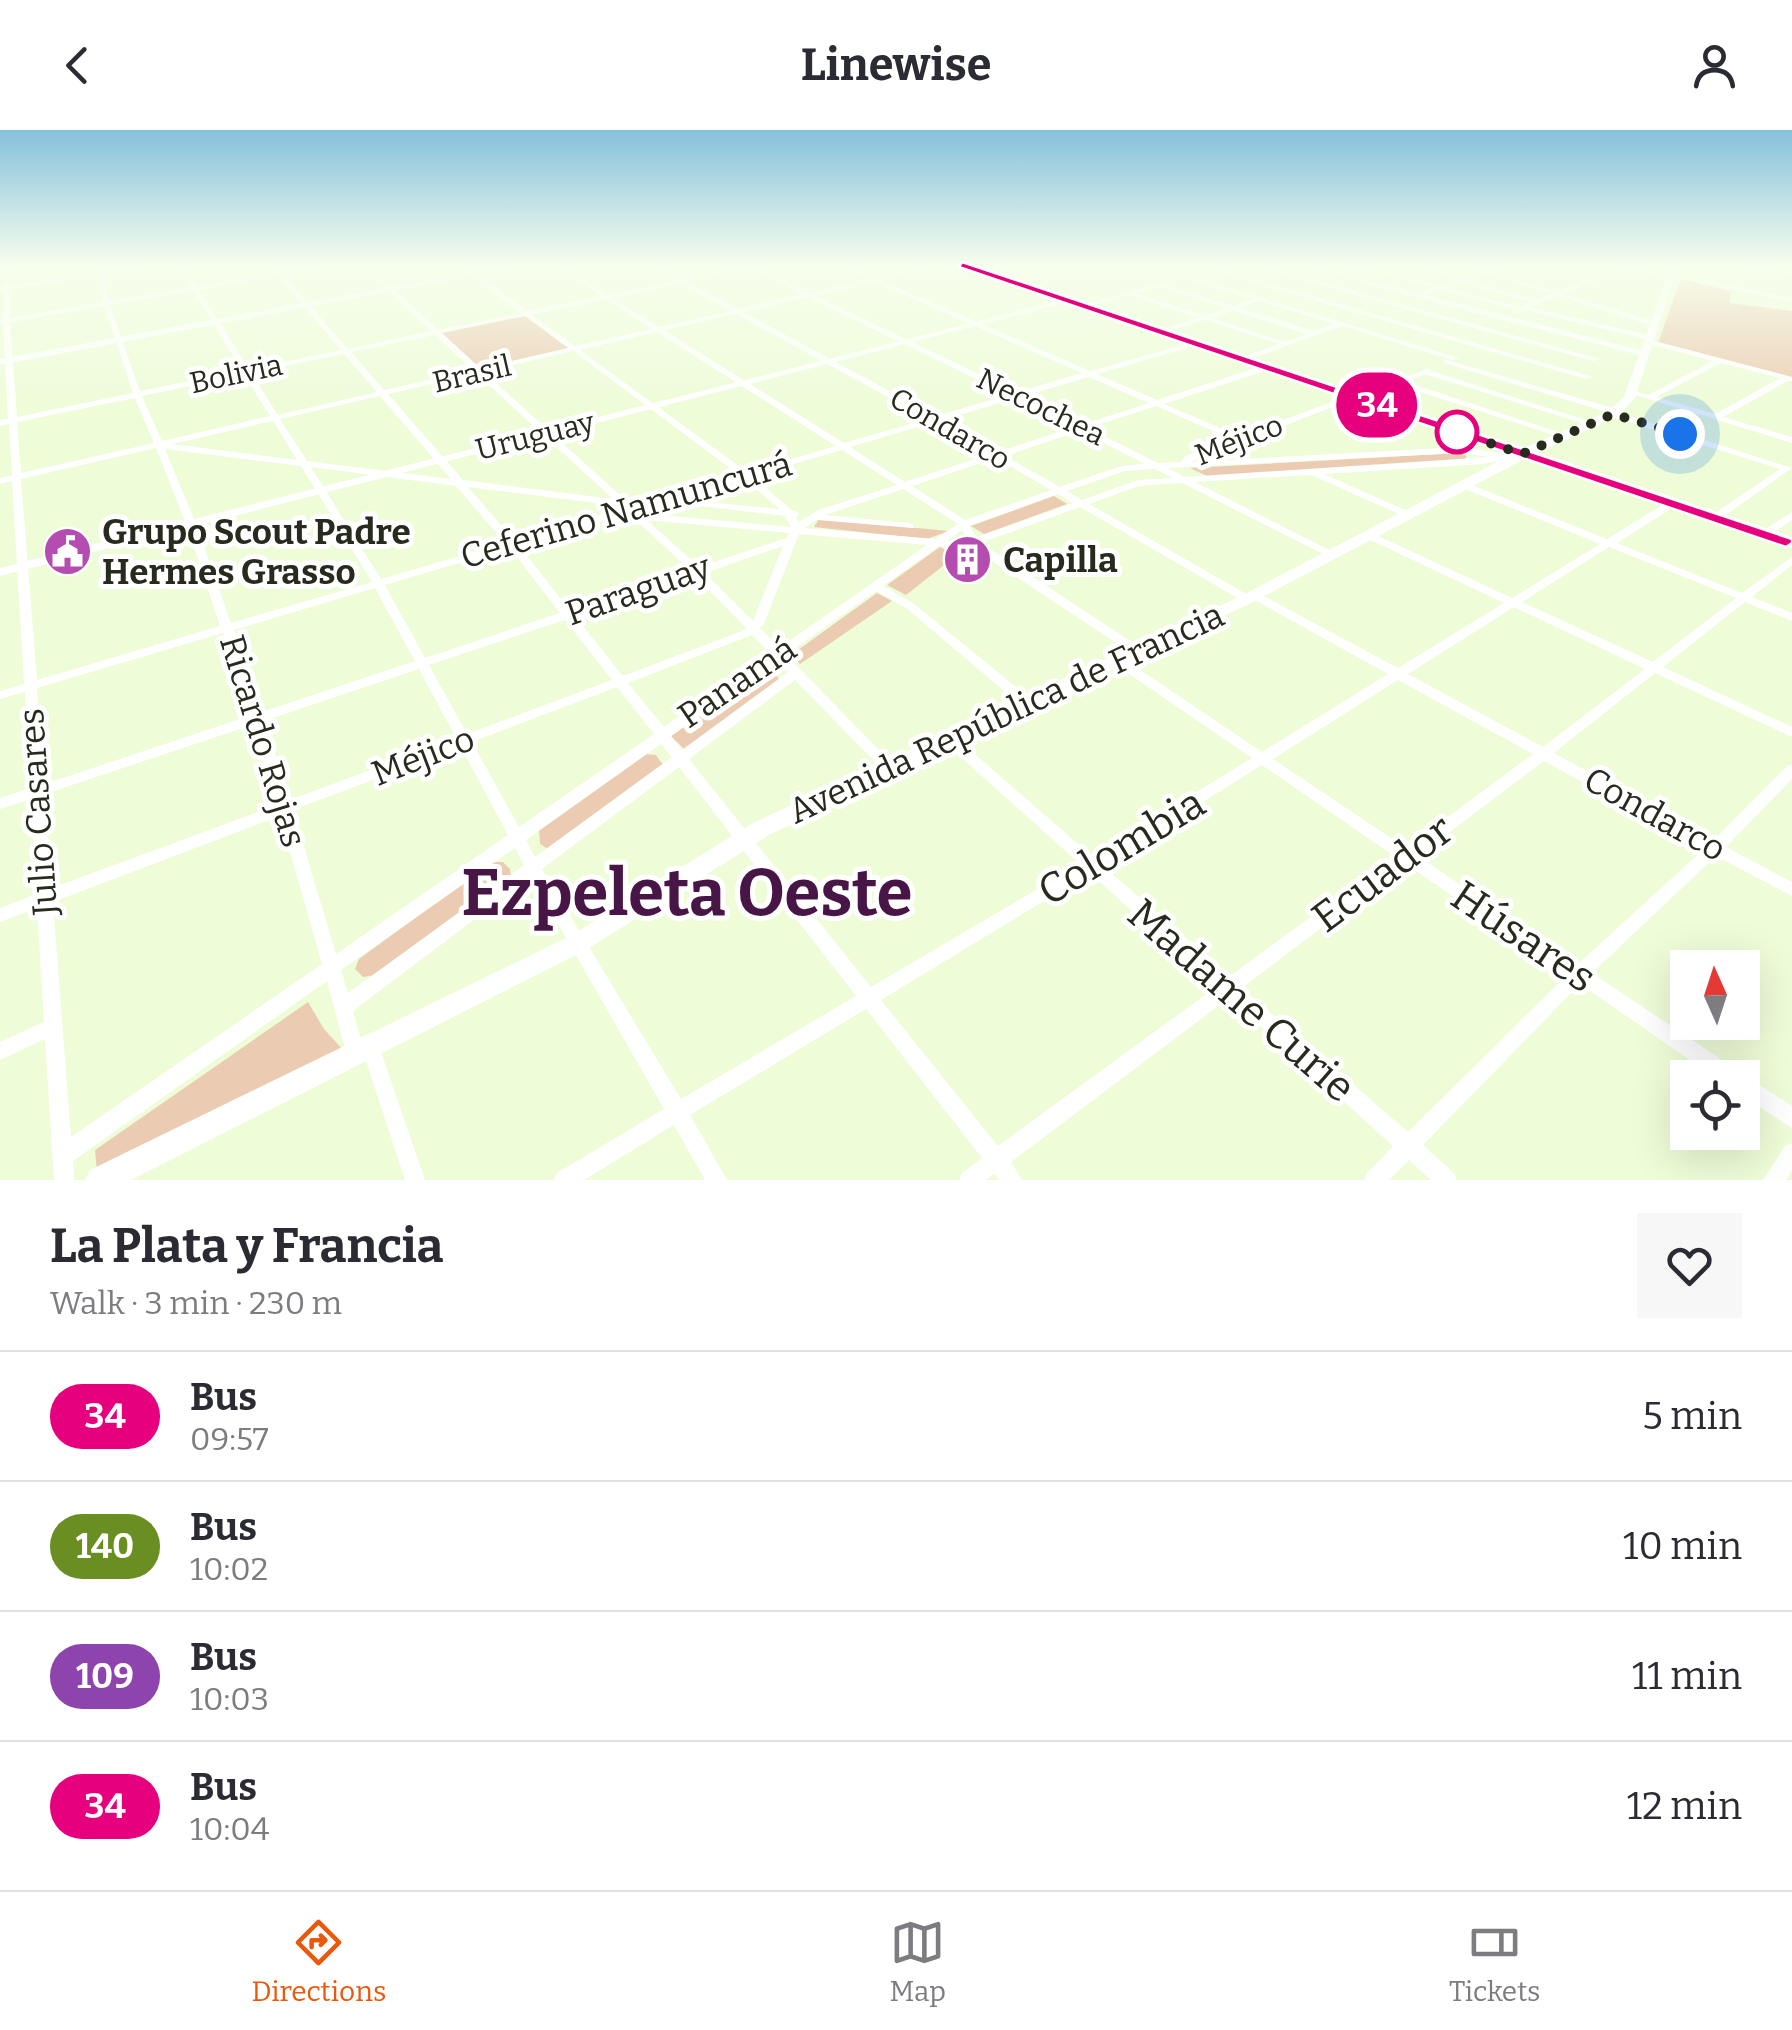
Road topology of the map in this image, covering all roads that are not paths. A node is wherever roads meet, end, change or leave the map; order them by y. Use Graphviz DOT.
graph roads {
  1 [pos="51,313"];
  2 [pos="108,313"];
  3 [pos="210,313"];
  4 [pos="267,313"];
  5 [pos="312,313"];
  6 [pos="417,313"];
  7 [pos="532,313"];
  8 [pos="633,313"];
  9 [pos="734,313"];
  10 [pos="740,313"];
  11 [pos="846,313"];
  12 [pos="953,313"];
  13 [pos="1020,313"];
  14 [pos="1107,313"];
  15 [pos="1119,313"];
  16 [pos="1187,313"];
  17 [pos="1218,313"];
  18 [pos="1248,313"];
  19 [pos="1305,313"];
  20 [pos="1365,313"];
  21 [pos="1425,313"];
  22 [pos="1479,313"];
  23 [pos="1512,313"];
  24 [pos="1537,313"];
  25 [pos="1618,313"];
  26 [pos="1658,313"];
  27 [pos="527,314"];
  28 [pos="1368,314"];
  29 [pos="1203,318"];
  30 [pos="1498,318"];
  31 [pos="3,321"];
  32 [pos="216,322"];
  33 [pos="979,324"];
  34 [pos="1341,324"];
  35 [pos="1654,324"];
  36 [pos="1474,327"];
  37 [pos="662,330"];
  38 [pos="1169,330"];
  39 [pos="438,332"];
  40 [pos="1312,333"];
  41 [pos="1505,336"];
  42 [pos="118,340"];
  43 [pos="907,342"];
  44 [pos="1194,343"];
  45 [pos="1284,344"];
  46 [pos="1647,344"];
  47 [pos="1481,347"];
  48 [pos="574,350"];
  49 [pos="346,351"];
  50 [pos="1251,356"];
  51 [pos="1596,359"];
  52 [pos="1451,360"];
  53 [pos="1720,360"];
  54 [pos="6,361"];
  55 [pos="829,361"];
  56 [pos="1268,368"];
  57 [pos="1424,371"];
  58 [pos="246,372"];
  59 [pos="480,372"];
  60 [pos="1091,373"];
  61 [pos="1590,377"];
  62 [pos="1790,379"];
  63 [pos="744,382"];
  64 [pos="1398,382"];
  65 [pos="1630,392"];
  66 [pos="140,394"];
  67 [pos="385,394"];
  68 [pos="1016,395"];
  69 [pos="1360,396"];
  70 [pos="1650,397"];
  71 [pos="1159,403"];
  72 [pos="651,406"];
  73 [pos="1615,413"];
  74 [pos="1717,417"];
  75 [pos="278,418"];
  76 [pos="934,419"];
  77 [pos="7,421"];
  78 [pos="1591,423"];
  79 [pos="1083,428"];
  80 [pos="549,432"];
  81 [pos="1563,435"];
  82 [pos="1238,439"];
  83 [pos="1791,439"];
  84 [pos="159,445"];
  85 [pos="844,446"];
  86 [pos="1518,453"];
  87 [pos="999,456"];
  88 [pos="441,460"];
  89 [pos="304,465"];
  90 [pos="1184,465"];
  91 [pos="1158,466"];
  92 [pos="1312,472"];
  93 [pos="382,474"];
  94 [pos="745,475"];
  95 [pos="18,477"];
  96 [pos="1184,480"];
  97 [pos="0,481"];
  98 [pos="463,486"];
  99 [pos="906,486"];
  100 [pos="1466,486"];
  101 [pos="322,490"];
  102 [pos="1058,490"];
  103 [pos="668,500"];
  104 [pos="1081,503"];
  105 [pos="1673,503"];
  106 [pos="632,510"];
  107 [pos="1722,513"];
  108 [pos="792,514"];
  109 [pos="1408,515"];
  110 [pos="1792,515"];
  111 [pos="813,516"];
  112 [pos="191,523"];
  113 [pos="964,524"];
  114 [pos="908,526"];
  115 [pos="1771,530"];
  116 [pos="794,534"];
  117 [pos="1370,536"];
  118 [pos="1792,540"];
  119 [pos="937,543"];
  120 [pos="512,544"];
  121 [pos="1610,544"];
  122 [pos="973,545"];
  123 [pos="1334,556"];
  124 [pos="1792,560"];
  125 [pos="22,566"];
  126 [pos="696,570"];
  127 [pos="0,572"];
  128 [pos="379,584"];
  129 [pos="877,587"];
  130 [pos="1251,597"];
  131 [pos="1744,598"];
  132 [pos="1513,602"];
  133 [pos="568,613"];
  134 [pos="1792,617"];
  135 [pos="228,630"];
  136 [pos="754,630"];
  137 [pos="779,654"];
  138 [pos="1127,656"];
  139 [pos="423,662"];
  140 [pos="1655,668"];
  141 [pos="796,673"];
  142 [pos="1399,673"];
  143 [pos="620,682"];
  144 [pos="30,686"];
  145 [pos="0,695"];
  146 [pos="1026,702"];
  147 [pos="257,720"];
  148 [pos="1792,732"];
  149 [pos="660,734"];
  150 [pos="464,740"];
  151 [pos="949,740"];
  152 [pos="1545,753"];
  153 [pos="680,759"];
  154 [pos="1262,759"];
  155 [pos="888,767"];
  156 [pos="1792,770"];
  157 [pos="37,792"];
  158 [pos="0,804"];
  159 [pos="284,809"];
  160 [pos="519,837"];
  161 [pos="742,840"];
  162 [pos="1716,847"];
  163 [pos="1404,855"];
  164 [pos="1089,866"];
  165 [pos="534,868"];
  166 [pos="1792,890"];
  167 [pos="44,898"];
  168 [pos="0,915"];
  169 [pos="578,943"];
  170 [pos="332,969"];
  171 [pos="1578,974"];
  172 [pos="1228,988"];
  173 [pos="869,997"];
  174 [pos="342,1008"];
  175 [pos="51,1028"];
  176 [pos="362,1050"];
  177 [pos="0,1051"];
  178 [pos="1706,1060"];
  179 [pos="1760,1096"];
  180 [pos="677,1112"];
  181 [pos="1792,1118"];
  182 [pos="1409,1146"];
  183 [pos="1792,1153"];
  184 [pos="62,1156"];
  185 [pos="996,1160"];
  186 [pos="64,1180"];
  187 [pos="100,1180"];
  188 [pos="414,1180"];
  189 [pos="564,1180"];
  190 [pos="717,1180"];
  191 [pos="969,1180"];
  192 [pos="1012,1180"];
  193 [pos="1374,1180"];
  194 [pos="1447,1180"];
  195 [pos="1773,1180"];
  1 -- 31 [label="street"];
  2 -- 42 [label="street, Ricardo Rojas"];
  3 -- 32 [label="street"];
  4 -- 32 [label="main road"];
  5 -- 49 [label="street"];
  6 -- 39 [label="street"];
  7 -- 27 [label="street, Bolivia"];
  8 -- 37 [label="street, Húsares"];
  9 -- 37 [label="street, Brasil"];
  10 -- 55 [label="street, Condarco"];
  11 -- 43 [label="street, Necochea"];
  12 -- 33 [label="street"];
  13 -- 33 [label="street, Uruguay"];
  14 -- 44 [label="main road"];
  15 -- 38 [label="main road"];
  16 -- 29 [label="street"];
  17 -- 29 [label="street"];
  18 -- 40 [label="street"];
  19 -- 34 [label="street"];
  20 -- 28 [label="street"];
  21 -- 36 [label="street"];
  22 -- 30 [label="street"];
  23 -- 30 [label="street"];
  24 -- 46 [label="street"];
  25 -- 35 [label="street"];
  26 -- 35 [label="main road"];
  27 -- 39 [label="street, Bolivia"];
  27 -- 48 [label="street"];
  28 -- 34 [label="street"];
  28 -- 47 [label="street"];
  29 -- 38 [label="street"];
  29 -- 45 [label="street"];
  30 -- 36 [label="street"];
  30 -- 46 [label="street"];
  31 -- 54 [label="street, Julio Casares"];
  32 -- 42 [label="main road"];
  32 -- 58 [label="street"];
  33 -- 43 [label="street, Uruguay"];
  33 -- 60 [label="street"];
  34 -- 40 [label="street"];
  34 -- 52 [label="street"];
  35 -- 46 [label="main road"];
  36 -- 41 [label="street"];
  37 -- 48 [label="street, Brasil"];
  37 -- 63 [label="street, Húsares"];
  38 -- 50 [label="main road"];
  39 -- 49 [label="street, Bolivia"];
  39 -- 59 [label="street"];
  40 -- 45 [label="street"];
  41 -- 47 [label="street, Méjico"];
  41 -- 51 [label="street"];
  42 -- 54 [label="main road"];
  42 -- 66 [label="street, Ricardo Rojas"];
  43 -- 55 [label="street, Uruguay"];
  43 -- 68 [label="street, Necochea"];
  44 -- 56 [label="main road"];
  44 -- 60 [label="street, Ceferino Namuncurá"];
  45 -- 50 [label="street"];
  46 -- 53 [label="street"];
  46 -- 65 [label="main road"];
  47 -- 52 [label="street, Méjico"];
  47 -- 61 [label="street"];
  48 -- 59 [label="street, Brasil"];
  48 -- 72 [label="street"];
  49 -- 58 [label="street, Bolivia"];
  49 -- 67 [label="street"];
  50 -- 69 [label="main road"];
  52 -- 57 [label="street, Méjico"];
  52 -- 73 [label="street"];
  53 -- 62 [label="street"];
  53 -- 70 [label="street"];
  54 -- 77 [label="street, Julio Casares"];
  55 -- 63 [label="street, Uruguay"];
  55 -- 76 [label="street, Condarco"];
  56 -- 69 [label="main road"];
  56 -- 71 [label="street, Paraguay"];
  57 -- 64 [label="street, Méjico"];
  57 -- 78 [label="street"];
  58 -- 66 [label="street, Bolivia"];
  58 -- 75 [label="street"];
  59 -- 67 [label="street, Brasil"];
  59 -- 80 [label="street"];
  60 -- 68 [label="street, Ceferino Namuncurá"];
  60 -- 71 [label="street"];
  62 -- 74 [label="street"];
  63 -- 72 [label="street, Uruguay"];
  63 -- 85 [label="street, Húsares"];
  64 -- 69 [label="street, Méjico"];
  64 -- 81 [label="street"];
  65 -- 70 [label="street"];
  65 -- 73 [label="main road"];
  66 -- 77 [label="street, Bolivia"];
  66 -- 84 [label="street, Ricardo Rojas"];
  67 -- 75 [label="street, Brasil"];
  67 -- 88 [label="street"];
  68 -- 76 [label="street, Ceferino Namuncurá"];
  68 -- 79 [label="street, Necochea"];
  69 -- 82 [label="street, Méjico"];
  69 -- 86 [label="main road"];
  70 -- 74 [label="street"];
  71 -- 79 [label="street, Paraguay"];
  71 -- 82 [label="street"];
  72 -- 80 [label="street, Uruguay"];
  72 -- 94 [label="street"];
  73 -- 78 [label="main road, Avenida República de Francia"];
  73 -- 107 [label="street"];
  74 -- 83 [label="street"];
  75 -- 84 [label="street, Brasil"];
  75 -- 89 [label="street"];
  76 -- 85 [label="street, Ceferino Namuncurá"];
  76 -- 87 [label="street, Condarco"];
  77 -- 95 [label="street, Julio Casares"];
  78 -- 81 [label="main road, Avenida República de Francia"];
  79 -- 87 [label="street, Paraguay"];
  79 -- 91 [label="street, Necochea"];
  80 -- 88 [label="street, Uruguay"];
  80 -- 106 [label="street"];
  81 -- 86 [label="main road, Avenida República de Francia"];
  82 -- 90 [label="street, Méjico"];
  84 -- 89 [label="street"];
  84 -- 95 [label="street, Brasil"];
  84 -- 112 [label="street, Ricardo Rojas"];
  85 -- 94 [label="street, Ceferino Namuncurá"];
  85 -- 99 [label="street, Húsares"];
  86 -- 90 [label="street, Panamá"];
  86 -- 92 [label="street"];
  86 -- 100 [label="main road, Avenida República de Francia"];
  86 -- 105 [label="main road"];
  86 -- 107 [label="main road"];
  87 -- 99 [label="street, Paraguay"];
  87 -- 102 [label="street, Condarco"];
  88 -- 93 [label="street, Uruguay"];
  88 -- 98 [label="street"];
  89 -- 93 [label="street"];
  89 -- 101 [label="street"];
  90 -- 91 [label="street, Panamá"];
  91 -- 96 [label="street, Necochea"];
  91 -- 102 [label="street, Panamá"];
  92 -- 96 [label="street"];
  92 -- 109 [label="street"];
  93 -- 98 [label="street"];
  93 -- 101 [label="street, Uruguay"];
  94 -- 103 [label="street, Ceferino Namuncurá"];
  94 -- 108 [label="street"];
  95 -- 97 [label="street, Brasil"];
  95 -- 125 [label="street, Julio Casares"];
  96 -- 104 [label="street"];
  96 -- 123 [label="street, Necochea"];
  98 -- 106 [label="street"];
  98 -- 120 [label="street"];
  99 -- 111 [label="street, Paraguay"];
  99 -- 113 [label="street, Húsares"];
  100 -- 109 [label="main road, Avenida República de Francia"];
  100 -- 121 [label="street"];
  101 -- 112 [label="street, Uruguay"];
  101 -- 128 [label="street"];
  102 -- 104 [label="street, Condarco"];
  102 -- 113 [label="street, Panamá"];
  103 -- 106 [label="street, Ceferino Namuncurá"];
  103 -- 108 [label="street"];
  104 -- 122 [label="street"];
  104 -- 130 [label="street, Condarco"];
  105 -- 118 [label="main road"];
  105 -- 121 [label="street, Colombia"];
  106 -- 116 [label="street"];
  106 -- 120 [label="street, Ceferino Namuncurá"];
  106 -- 126 [label="street"];
  107 -- 115 [label="main road"];
  108 -- 111 [label="street"];
  108 -- 116 [label="street"];
  109 -- 117 [label="main road, Avenida República de Francia"];
  110 -- 115 [label="street"];
  111 -- 114 [label="street"];
  111 -- 116 [label="street, Paraguay"];
  112 -- 125 [label="street, Uruguay"];
  112 -- 135 [label="street, Ricardo Rojas"];
  113 -- 119 [label="street, Panamá"];
  113 -- 122 [label="street, Húsares"];
  115 -- 118 [label="main road"];
  116 -- 119 [label="street"];
  116 -- 126 [label="street, Paraguay"];
  116 -- 136 [label="street"];
  117 -- 123 [label="main road, Avenida República de Francia"];
  117 -- 132 [label="street"];
  119 -- 122 [label="street"];
  119 -- 129 [label="street, Panamá"];
  120 -- 128 [label="street, Ceferino Namuncurá"];
  120 -- 133 [label="street"];
  121 -- 131 [label="street"];
  121 -- 132 [label="street, Colombia"];
  122 -- 138 [label="street, Húsares"];
  123 -- 130 [label="main road, Avenida República de Francia"];
  124 -- 131 [label="street, Ecuador"];
  125 -- 127 [label="street, Uruguay"];
  125 -- 144 [label="street, Julio Casares"];
  126 -- 133 [label="street, Paraguay"];
  126 -- 136 [label="street"];
  128 -- 135 [label="street, Ceferino Namuncurá"];
  128 -- 139 [label="street"];
  129 -- 137 [label="street, Panamá"];
  129 -- 146 [label="street"];
  130 -- 138 [label="main road, Avenida República de Francia"];
  130 -- 142 [label="street, Condarco"];
  131 -- 134 [label="street"];
  131 -- 140 [label="street, Ecuador"];
  132 -- 140 [label="street"];
  132 -- 142 [label="street, Colombia"];
  133 -- 139 [label="street, Paraguay"];
  133 -- 143 [label="street"];
  135 -- 144 [label="street, Ceferino Namuncurá"];
  135 -- 147 [label="street, Ricardo Rojas"];
  136 -- 137 [label="street"];
  136 -- 143 [label="street, Méjico"];
  137 -- 141 [label="street"];
  137 -- 149 [label="street, Panamá"];
  138 -- 146 [label="main road, Avenida República de Francia"];
  138 -- 154 [label="street, Húsares"];
  139 -- 147 [label="street, Paraguay"];
  139 -- 150 [label="street"];
  140 -- 148 [label="street"];
  140 -- 152 [label="street, Ecuador"];
  141 -- 153 [label="street, Panamá"];
  141 -- 155 [label="street"];
  142 -- 152 [label="street, Condarco"];
  142 -- 154 [label="street, Colombia"];
  143 -- 149 [label="street"];
  143 -- 150 [label="street, Méjico"];
  144 -- 145 [label="street, Ceferino Namuncurá"];
  144 -- 157 [label="street, Julio Casares"];
  146 -- 151 [label="main road, Avenida República de Francia"];
  147 -- 157 [label="street, Paraguay"];
  147 -- 159 [label="street, Ricardo Rojas"];
  149 -- 153 [label="street"];
  149 -- 160 [label="street, Panamá"];
  150 -- 159 [label="street, Méjico"];
  150 -- 160 [label="street"];
  151 -- 155 [label="main road, Avenida República de Francia"];
  151 -- 164 [label="street, Madame Curie"];
  152 -- 162 [label="street, Condarco"];
  152 -- 163 [label="street, Ecuador"];
  153 -- 161 [label="street"];
  153 -- 165 [label="street, Panamá"];
  154 -- 163 [label="street, Húsares"];
  154 -- 164 [label="street, Colombia"];
  155 -- 161 [label="main road, Avenida República de Francia"];
  156 -- 162 [label="street"];
  157 -- 158 [label="street, Paraguay"];
  157 -- 167 [label="street, Julio Casares"];
  159 -- 167 [label="street, Méjico"];
  159 -- 170 [label="street, Ricardo Rojas"];
  160 -- 165 [label="street"];
  160 -- 170 [label="street, Panamá"];
  161 -- 169 [label="main road, Avenida República de Francia"];
  161 -- 173 [label="street"];
  162 -- 166 [label="street, Condarco"];
  162 -- 171 [label="street"];
  163 -- 171 [label="street, Húsares"];
  163 -- 172 [label="street, Ecuador"];
  164 -- 172 [label="street, Madame Curie"];
  164 -- 173 [label="street, Colombia"];
  165 -- 169 [label="street"];
  165 -- 174 [label="street, Panamá"];
  167 -- 168 [label="street, Méjico"];
  167 -- 175 [label="street, Julio Casares"];
  169 -- 176 [label="main road, Avenida República de Francia"];
  169 -- 180 [label="street"];
  170 -- 174 [label="street, Ricardo Rojas"];
  170 -- 184 [label="street, Panamá"];
  171 -- 178 [label="street, Húsares"];
  171 -- 182 [label="street"];
  172 -- 182 [label="street, Madame Curie"];
  172 -- 185 [label="street, Ecuador"];
  173 -- 180 [label="street, Colombia"];
  173 -- 185 [label="street"];
  174 -- 176 [label="street, Ricardo Rojas"];
  175 -- 177 [label="street"];
  175 -- 184 [label="street, Julio Casares"];
  176 -- 187 [label="main road, Avenida República de Francia"];
  176 -- 188 [label="street, Ricardo Rojas"];
  179 -- 181 [label="street"];
  180 -- 189 [label="street, Colombia"];
  180 -- 190 [label="street"];
  182 -- 193 [label="street"];
  182 -- 194 [label="street, Madame Curie"];
  183 -- 195 [label="street"];
  184 -- 186 [label="street, Julio Casares"];
  185 -- 191 [label="street, Ecuador"];
  185 -- 192 [label="street"];
}
